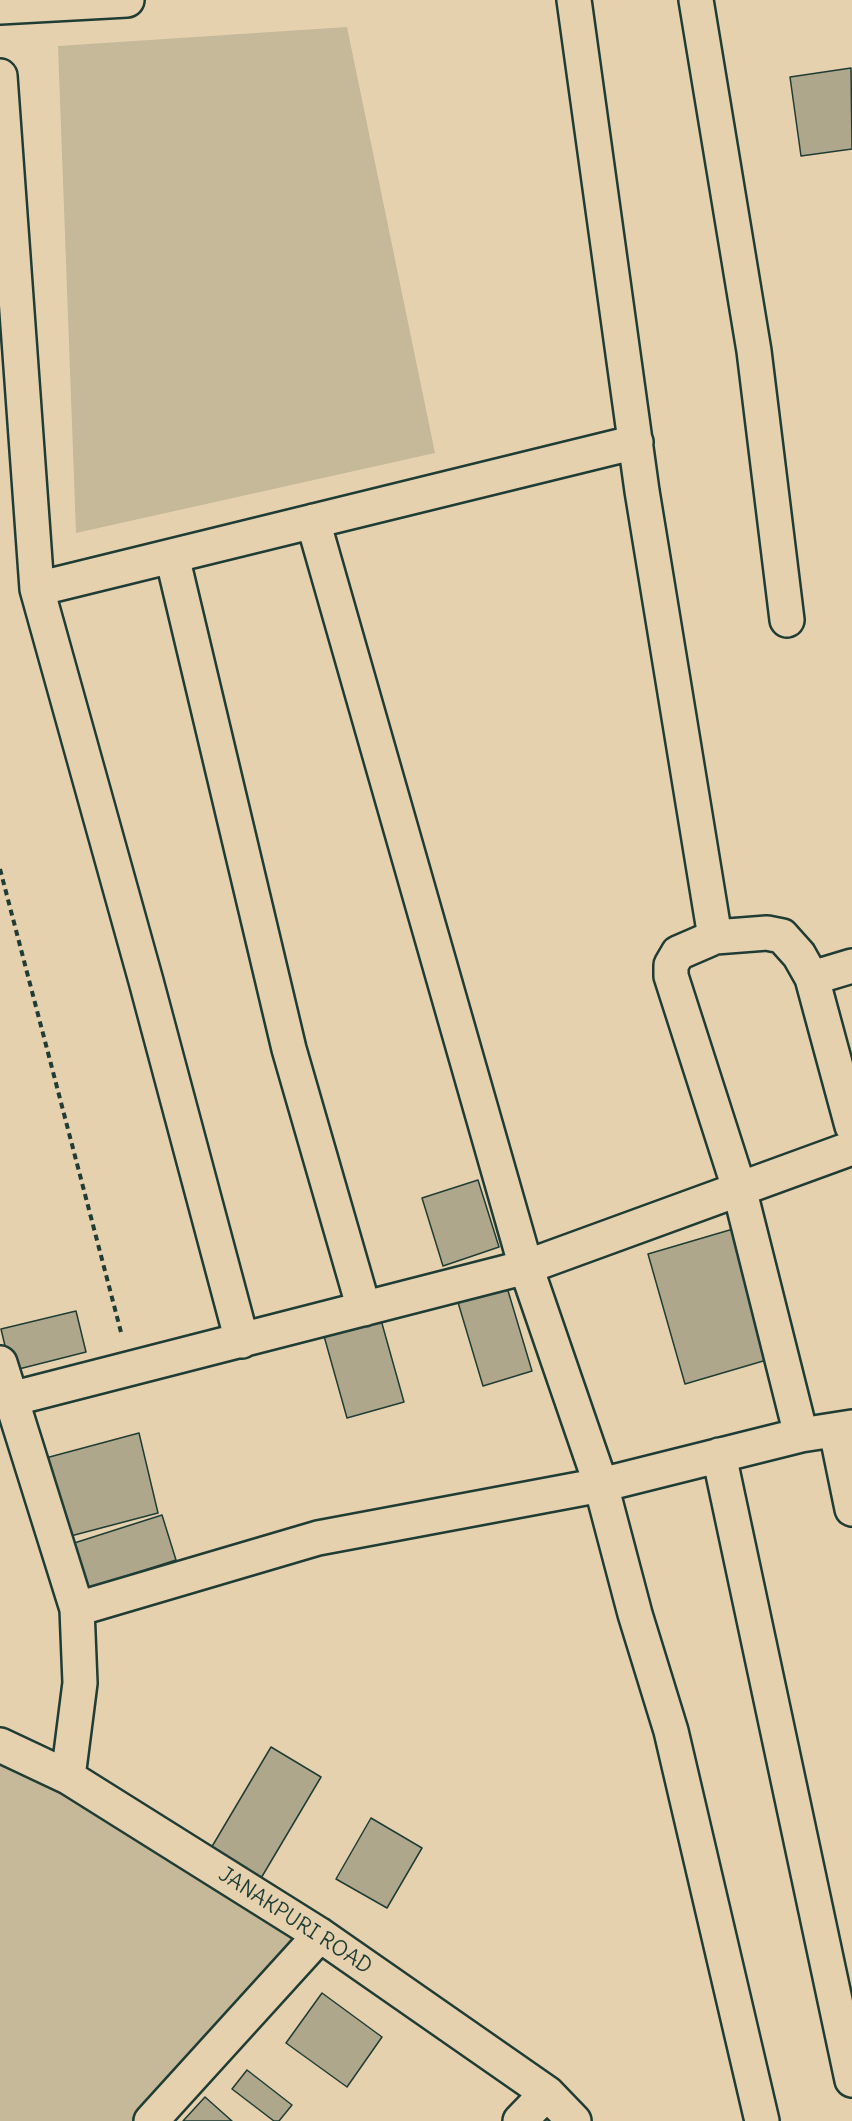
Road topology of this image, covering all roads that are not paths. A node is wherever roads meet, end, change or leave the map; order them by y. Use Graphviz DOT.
graph roads {
  1 [pos="127,0"];
  2 [pos="574,0"];
  3 [pos="696,0"];
  4 [pos="0,7"];
  5 [pos="0,76"];
  6 [pos="636,442"];
  7 [pos="313,521"];
  8 [pos="172,556"];
  9 [pos="36,589"];
  10 [pos="787,620"];
  11 [pos="715,937"];
  12 [pos="852,966"];
  13 [pos="812,978"];
  14 [pos="852,1126"];
  15 [pos="852,1148"];
  16 [pos="739,1188"];
  17 [pos="526,1267"];
  18 [pos="363,1309"];
  19 [pos="242,1341"];
  20 [pos="0,1363"];
  21 [pos="11,1399"];
  22 [pos="844,1429"];
  23 [pos="801,1435"];
  24 [pos="719,1455"];
  25 [pos="601,1485"];
  26 [pos="852,1509"];
  27 [pos="77,1609"];
  28 [pos="0,1744"];
  29 [pos="68,1777"];
  30 [pos="320,1935"];
  31 [pos="852,2080"];
  32 [pos="547,2092"];
  33 [pos="151,2121"];
  34 [pos="520,2121"];
  35 [pos="574,2121"];
  36 [pos="762,2121"];
  1 -- 4 [label="street"];
  2 -- 6 [label="street"];
  3 -- 10 [label="street"];
  5 -- 9 [label="street"];
  6 -- 7 [label="street"];
  6 -- 11 [label="street"];
  7 -- 8 [label="street"];
  7 -- 17 [label="street"];
  8 -- 9 [label="street"];
  8 -- 18 [label="street"];
  9 -- 19 [label="street"];
  11 -- 13 [label="street"];
  11 -- 16 [label="street"];
  12 -- 13 [label="street"];
  13 -- 14 [label="street"];
  15 -- 16 [label="street"];
  16 -- 17 [label="street"];
  16 -- 23 [label="street"];
  17 -- 18 [label="street"];
  17 -- 25 [label="street"];
  18 -- 19 [label="street"];
  19 -- 21 [label="street"];
  20 -- 21 [label="street"];
  21 -- 27 [label="street"];
  22 -- 23 [label="street"];
  22 -- 26 [label="street"];
  23 -- 24 [label="street"];
  24 -- 25 [label="street"];
  24 -- 31 [label="street"];
  25 -- 27 [label="street"];
  25 -- 36 [label="street"];
  27 -- 29 [label="street"];
  28 -- 29 [label="street, JANAKPURI ROAD"];
  29 -- 30 [label="street, JANAKPURI ROAD"];
  30 -- 32 [label="street, JANAKPURI ROAD"];
  30 -- 33 [label="street"];
  32 -- 34 [label="street"];
  32 -- 35 [label="street, JANAKPURI ROAD"];
}
